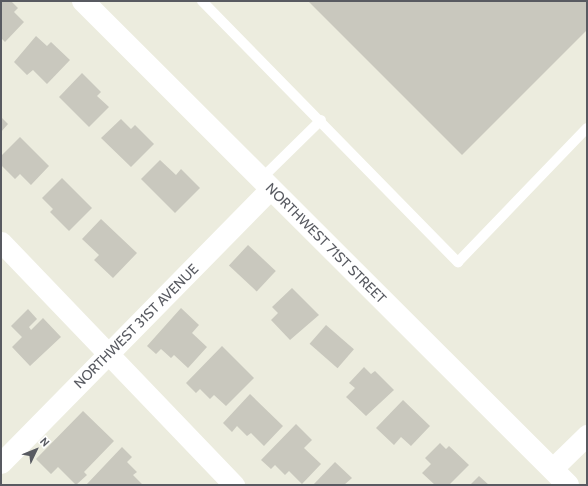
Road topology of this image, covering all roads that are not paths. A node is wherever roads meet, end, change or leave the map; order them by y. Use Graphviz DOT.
graph roads {
  1 [pos="83,1"];
  2 [pos="202,1"];
  3 [pos="321,120"];
  4 [pos="587,128"];
  5 [pos="266,184"];
  6 [pos="1,242"];
  7 [pos="108,354"];
  8 [pos="587,435"];
  9 [pos="1,463"];
  10 [pos="552,469"];
  11 [pos="234,485"];
  12 [pos="568,485"];
  1 -- 5 [label="street, NORTHWEST 71ST STREET"];
  2 -- 3 [label="lane"];
  3 -- 4 [label="lane"];
  3 -- 5 [label="lane"];
  5 -- 7 [label="street, NORTHWEST 31ST AVENUE"];
  5 -- 10 [label="street, NORTHWEST 71ST STREET"];
  6 -- 7 [label="street"];
  7 -- 9 [label="street, NORTHWEST 31ST AVENUE"];
  7 -- 11 [label="street"];
  8 -- 10 [label="street"];
  10 -- 12 [label="street, NORTHWEST 71ST STREET"];
}
